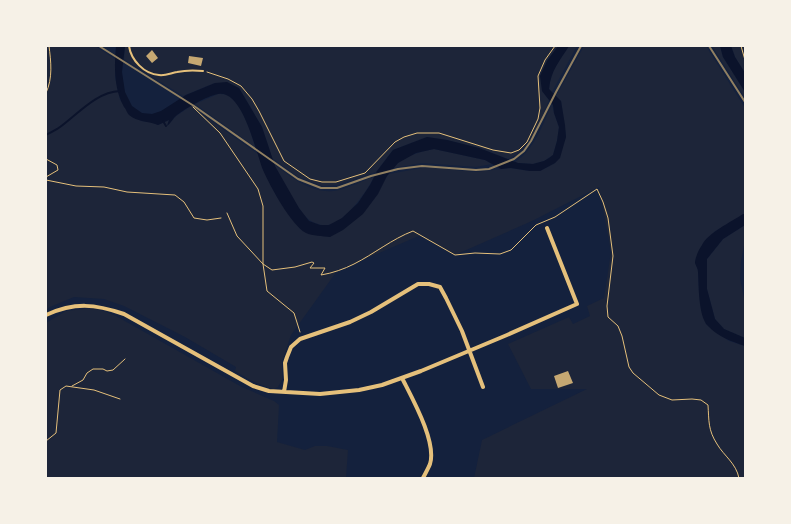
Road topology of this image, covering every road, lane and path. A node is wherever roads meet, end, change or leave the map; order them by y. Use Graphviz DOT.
graph roads {
  1 [pos="48,46"];
  2 [pos="129,46"];
  3 [pos="555,46"];
  4 [pos="741,46"];
  5 [pos="745,60"];
  6 [pos="203,71"];
  7 [pos="46,93"];
  8 [pos="192,107"];
  9 [pos="46,159"];
  10 [pos="46,177"];
  11 [pos="46,180"];
  12 [pos="227,213"];
  13 [pos="221,218"];
  14 [pos="547,228"];
  15 [pos="264,264"];
  16 [pos="46,314"];
  17 [pos="300,339"];
  18 [pos="469,350"];
  19 [pos="125,359"];
  20 [pos="402,378"];
  21 [pos="71,387"];
  22 [pos="483,387"];
  23 [pos="284,392"];
  24 [pos="120,399"];
  25 [pos="46,441"];
  26 [pos="423,478"];
  27 [pos="739,478"];
  1 -- 7 [label="path"];
  2 -- 6 [label="lane"];
  3 -- 6 [label="path"];
  4 -- 5 [label="path"];
  8 -- 15 [label="path"];
  9 -- 10 [label="path"];
  11 -- 13 [label="path"];
  12 -- 15 [label="path"];
  14 -- 18 [label="street"];
  15 -- 17 [label="path"];
  15 -- 27 [label="path"];
  16 -- 23 [label="street"];
  17 -- 18 [label="street"];
  17 -- 23 [label="street"];
  18 -- 20 [label="street"];
  18 -- 22 [label="street"];
  19 -- 21 [label="path"];
  20 -- 23 [label="street"];
  20 -- 26 [label="street"];
  21 -- 24 [label="path"];
  21 -- 25 [label="path"];
}
